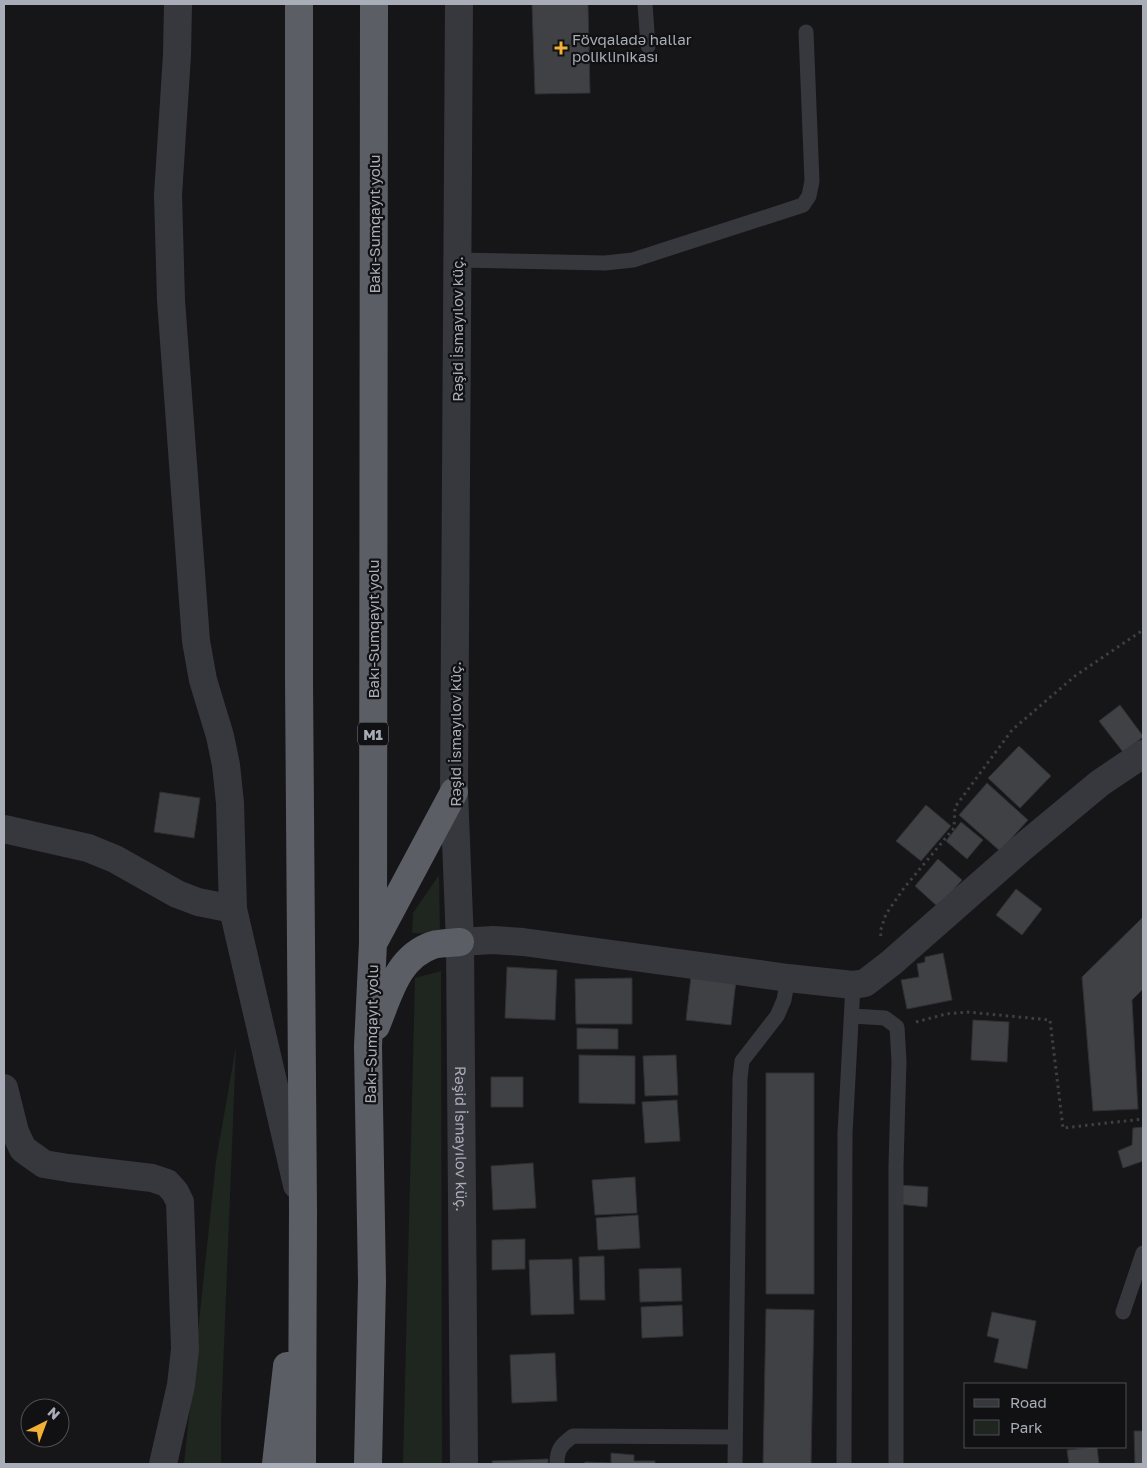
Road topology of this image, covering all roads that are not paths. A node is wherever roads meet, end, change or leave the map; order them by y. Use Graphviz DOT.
graph roads {
  1 [pos="178,4"];
  2 [pos="299,4"];
  3 [pos="374,4"];
  4 [pos="459,4"];
  5 [pos="645,4"];
  6 [pos="806,32"];
  7 [pos="648,46"];
  8 [pos="457,260"];
  9 [pos="1143,754"];
  10 [pos="454,792"];
  11 [pos="4,828"];
  12 [pos="233,909"];
  13 [pos="460,942"];
  14 [pos="373,943"];
  15 [pos="788,978"];
  16 [pos="853,985"];
  17 [pos="852,1016"];
  18 [pos="368,1046"];
  19 [pos="4,1088"];
  20 [pos="303,1210"];
  21 [pos="1143,1253"];
  22 [pos="1122,1312"];
  23 [pos="735,1437"];
  24 [pos="163,1464"];
  25 [pos="276,1464"];
  26 [pos="302,1464"];
  27 [pos="368,1464"];
  28 [pos="464,1464"];
  29 [pos="557,1464"];
  30 [pos="735,1464"];
  31 [pos="844,1464"];
  32 [pos="896,1464"];
  1 -- 12 [label="street"];
  2 -- 20 [label="highway"];
  3 -- 14 [label="highway, Bakı-Sumqayıt yolu / M1"];
  4 -- 8 [label="street, Rəşid İsmayılov küç."];
  5 -- 7 [label="lane"];
  6 -- 8 [label="lane"];
  8 -- 10 [label="street, Rəşid İsmayılov küç."];
  9 -- 16 [label="street"];
  10 -- 13 [label="street, Rəşid İsmayılov küç."];
  10 -- 14 [label="highway"];
  11 -- 12 [label="street"];
  12 -- 20 [label="street"];
  13 -- 15 [label="street"];
  13 -- 18 [label="highway"];
  13 -- 28 [label="street, Rəşid İsmayılov küç."];
  14 -- 18 [label="highway, Bakı-Sumqayıt yolu / M1"];
  15 -- 16 [label="street"];
  15 -- 23 [label="lane"];
  16 -- 17 [label="lane"];
  17 -- 31 [label="lane"];
  17 -- 32 [label="lane"];
  18 -- 27 [label="highway, Bakı-Sumqayıt yolu / M1"];
  19 -- 24 [label="street"];
  20 -- 25 [label="highway"];
  20 -- 26 [label="highway"];
  21 -- 22 [label="lane"];
  23 -- 29 [label="lane"];
  23 -- 30 [label="lane"];
}
